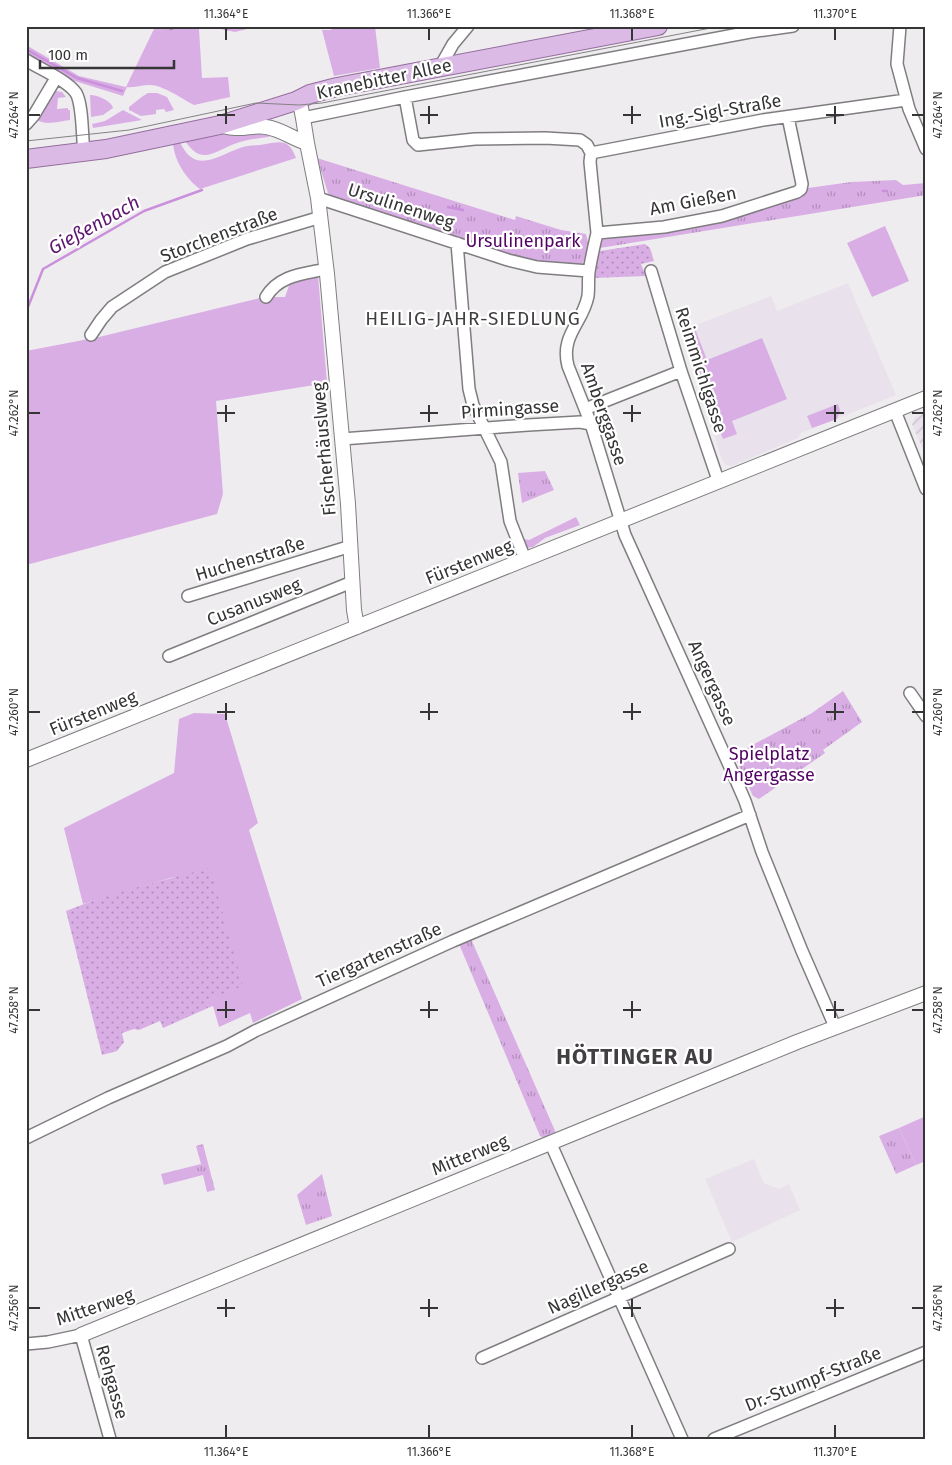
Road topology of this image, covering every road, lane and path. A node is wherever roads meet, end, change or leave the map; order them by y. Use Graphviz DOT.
graph roads {
  1 [pos="468,26"];
  2 [pos="658,26"];
  3 [pos="793,26"];
  4 [pos="900,26"];
  5 [pos="26,60"];
  6 [pos="440,67"];
  7 [pos="56,78"];
  8 [pos="405,97"];
  9 [pos="906,100"];
  10 [pos="296,102"];
  11 [pos="788,117"];
  12 [pos="303,118"];
  13 [pos="26,124"];
  14 [pos="220,125"];
  15 [pos="306,143"];
  16 [pos="926,149"];
  17 [pos="84,152"];
  18 [pos="591,153"];
  19 [pos="26,159"];
  20 [pos="318,198"];
  21 [pos="321,217"];
  22 [pos="596,233"];
  23 [pos="457,242"];
  24 [pos="326,269"];
  25 [pos="651,270"];
  26 [pos="589,271"];
  27 [pos="266,297"];
  28 [pos="92,335"];
  29 [pos="682,371"];
  30 [pos="926,398"];
  31 [pos="585,409"];
  32 [pos="895,411"];
  33 [pos="591,424"];
  34 [pos="483,428"];
  35 [pos="342,439"];
  36 [pos="718,480"];
  37 [pos="926,489"];
  38 [pos="620,521"];
  39 [pos="351,546"];
  40 [pos="525,559"];
  41 [pos="352,582"];
  42 [pos="188,596"];
  43 [pos="357,627"];
  44 [pos="169,656"];
  45 [pos="910,693"];
  46 [pos="922,702"];
  47 [pos="926,716"];
  48 [pos="26,760"];
  49 [pos="750,815"];
  50 [pos="926,993"];
  51 [pos="832,1029"];
  52 [pos="26,1138"];
  53 [pos="550,1142"];
  54 [pos="729,1249"];
  55 [pos="618,1297"];
  56 [pos="81,1336"];
  57 [pos="26,1344"];
  58 [pos="926,1352"];
  59 [pos="482,1358"];
  60 [pos="110,1439"];
  61 [pos="682,1439"];
  62 [pos="714,1439"];
  1 -- 6 [label="street"];
  2 -- 6 [label="main road, Kranebitter Allee"];
  3 -- 8 [label="street, Kranebitter Allee"];
  4 -- 9 [label="street"];
  5 -- 7 [label="street"];
  6 -- 10 [label="main road, Kranebitter Allee"];
  7 -- 13 [label="street"];
  7 -- 17 [label="street"];
  8 -- 12 [label="street, Kranebitter Allee"];
  8 -- 18 [label="street"];
  9 -- 11 [label="street, Ing.-Sigl-Straße"];
  9 -- 16 [label="street"];
  10 -- 12 [label="street, Fischerhäuslweg"];
  10 -- 14 [label="main road, Kranebitter Allee"];
  11 -- 18 [label="street, Ing.-Sigl-Straße"];
  11 -- 22 [label="street, Am Gießen"];
  12 -- 15 [label="street, Fischerhäuslweg"];
  14 -- 15 [label="street"];
  14 -- 17 [label="main road, Kranebitter Allee"];
  15 -- 20 [label="street, Fischerhäuslweg"];
  17 -- 19 [label="main road, Kranebitter Allee"];
  18 -- 22 [label="street"];
  20 -- 21 [label="street, Fischerhäuslweg"];
  20 -- 23 [label="street, Ursulinenweg"];
  21 -- 24 [label="street, Fischerhäuslweg"];
  21 -- 28 [label="street, Storchenstraße"];
  22 -- 26 [label="street, Amberggasse"];
  23 -- 26 [label="street, Ursulinenweg"];
  23 -- 34 [label="street"];
  24 -- 27 [label="street"];
  24 -- 35 [label="street, Fischerhäuslweg"];
  25 -- 29 [label="street, Reimmichlgasse"];
  26 -- 31 [label="street, Amberggasse"];
  29 -- 31 [label="street"];
  29 -- 36 [label="street, Reimmichlgasse"];
  30 -- 32 [label="street, Fürstenweg"];
  31 -- 33 [label="street, Amberggasse"];
  32 -- 36 [label="street, Fürstenweg"];
  32 -- 37 [label="street"];
  33 -- 34 [label="street, Pirmingasse"];
  33 -- 38 [label="street, Amberggasse"];
  34 -- 35 [label="street, Pirmingasse"];
  34 -- 40 [label="street"];
  35 -- 39 [label="street, Fischerhäuslweg"];
  36 -- 38 [label="street, Fürstenweg"];
  38 -- 40 [label="street, Fürstenweg"];
  38 -- 49 [label="street, Angergasse"];
  39 -- 41 [label="street, Fischerhäuslweg"];
  39 -- 42 [label="street, Huchenstraße"];
  40 -- 43 [label="street, Fürstenweg"];
  41 -- 43 [label="street, Fischerhäuslweg"];
  41 -- 44 [label="street, Cusanusweg"];
  43 -- 48 [label="street, Fürstenweg"];
  45 -- 46 [label="street"];
  46 -- 47 [label="street"];
  49 -- 51 [label="street, Angergasse"];
  49 -- 52 [label="street, Tiergartenstraße"];
  50 -- 51 [label="street, Mitterweg"];
  51 -- 53 [label="street, Mitterweg"];
  53 -- 55 [label="street"];
  53 -- 56 [label="street, Mitterweg"];
  54 -- 55 [label="street, Nagillergasse"];
  55 -- 59 [label="street, Nagillergasse"];
  55 -- 61 [label="street"];
  56 -- 57 [label="street, Mitterweg"];
  56 -- 60 [label="street, Rehgasse"];
  58 -- 62 [label="street, Dr.-Stumpf-Straße"];
}
